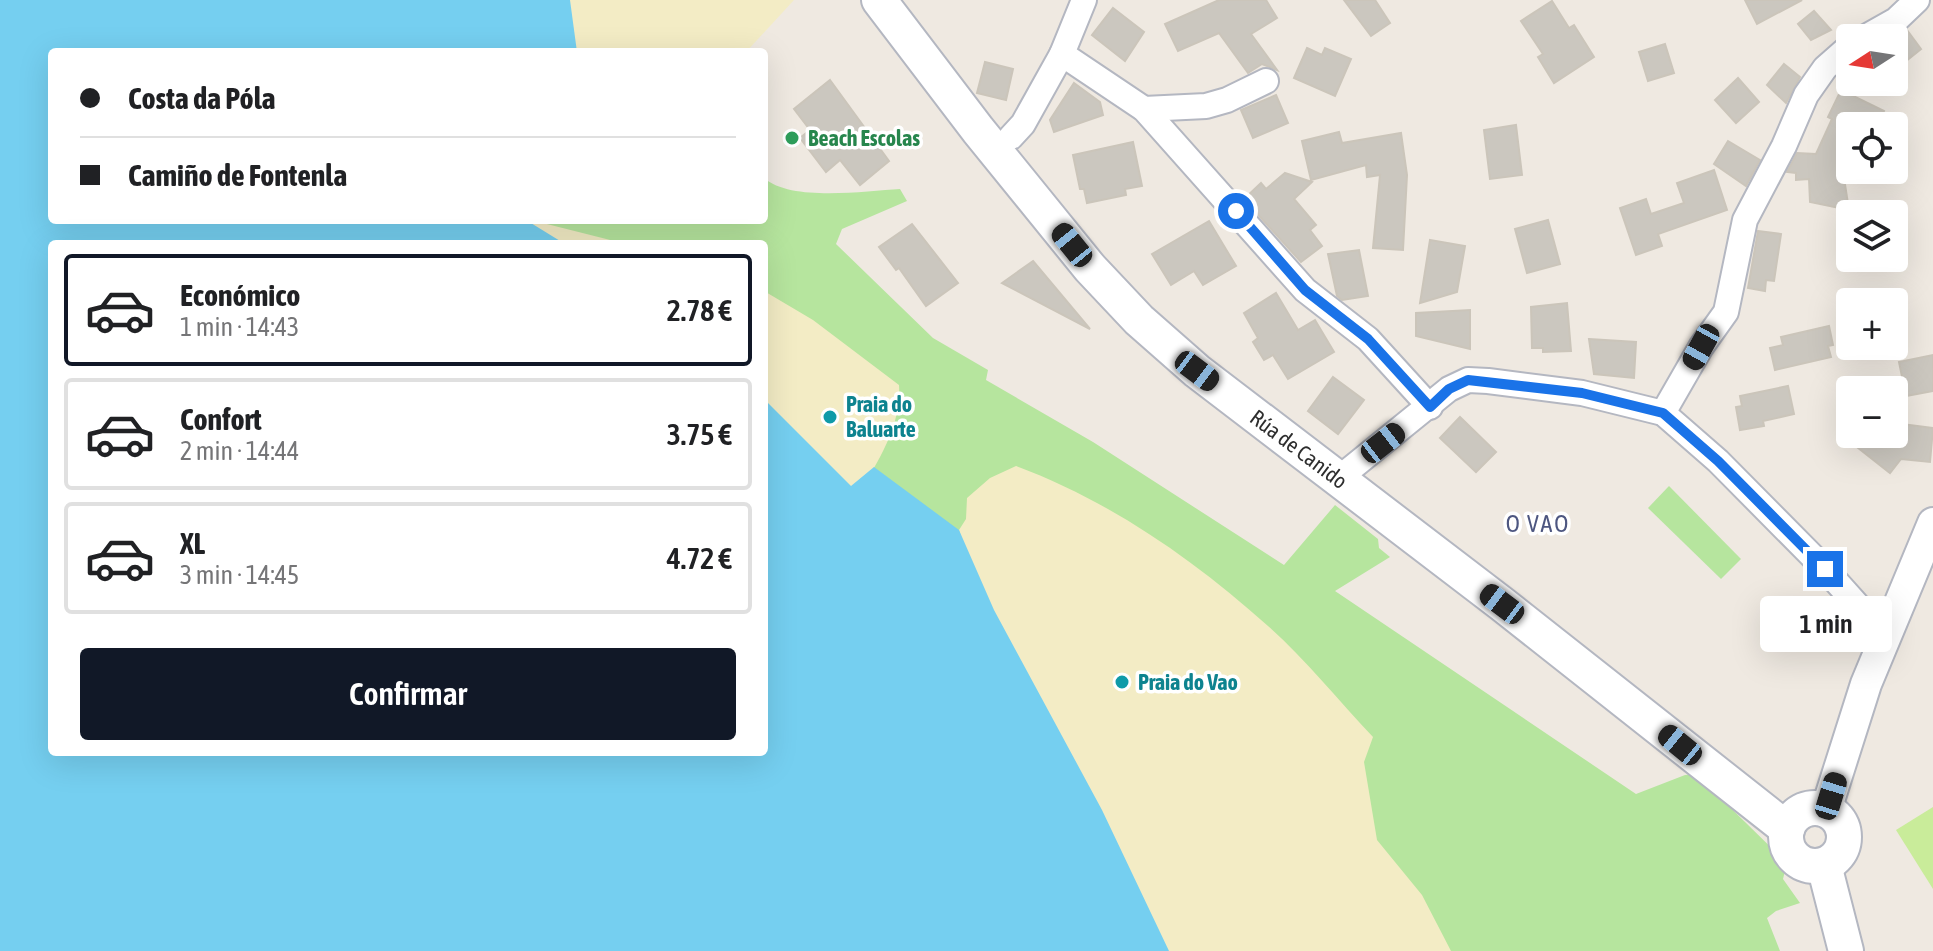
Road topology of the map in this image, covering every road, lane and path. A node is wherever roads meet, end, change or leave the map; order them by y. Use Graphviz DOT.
graph roads {
  1 [pos="879,0"];
  2 [pos="1084,0"];
  3 [pos="1917,0"];
  4 [pos="1889,24"];
  5 [pos="1062,54"];
  6 [pos="1836,58"];
  7 [pos="1266,81"];
  8 [pos="1144,109"];
  9 [pos="1011,137"];
  10 [pos="1430,407"];
  11 [pos="1663,413"];
  12 [pos="1338,479"];
  13 [pos="1933,523"];
  14 [pos="1885,636"];
  15 [pos="1826,810"];
  16 [pos="1787,829"];
  17 [pos="1824,865"];
  18 [pos="1846,951"];
  1 -- 12 [label="main road, Rúa de Canido"];
  2 -- 5 [label="street"];
  3 -- 4 [label="street"];
  5 -- 8 [label="street"];
  5 -- 9 [label="street"];
  6 -- 11 [label="street"];
  7 -- 8 [label="street"];
  8 -- 10 [label="street"];
  10 -- 11 [label="street"];
  10 -- 12 [label="street"];
  11 -- 14 [label="street"];
  12 -- 16 [label="main road, Rúa de Canido"];
  13 -- 14 [label="street"];
  14 -- 15 [label="street"];
  15 -- 16 [label="main road"];
  15 -- 17 [label="main road"];
  16 -- 17 [label="main road, Rúa de Canido"];
  17 -- 18 [label="main road"];
}
